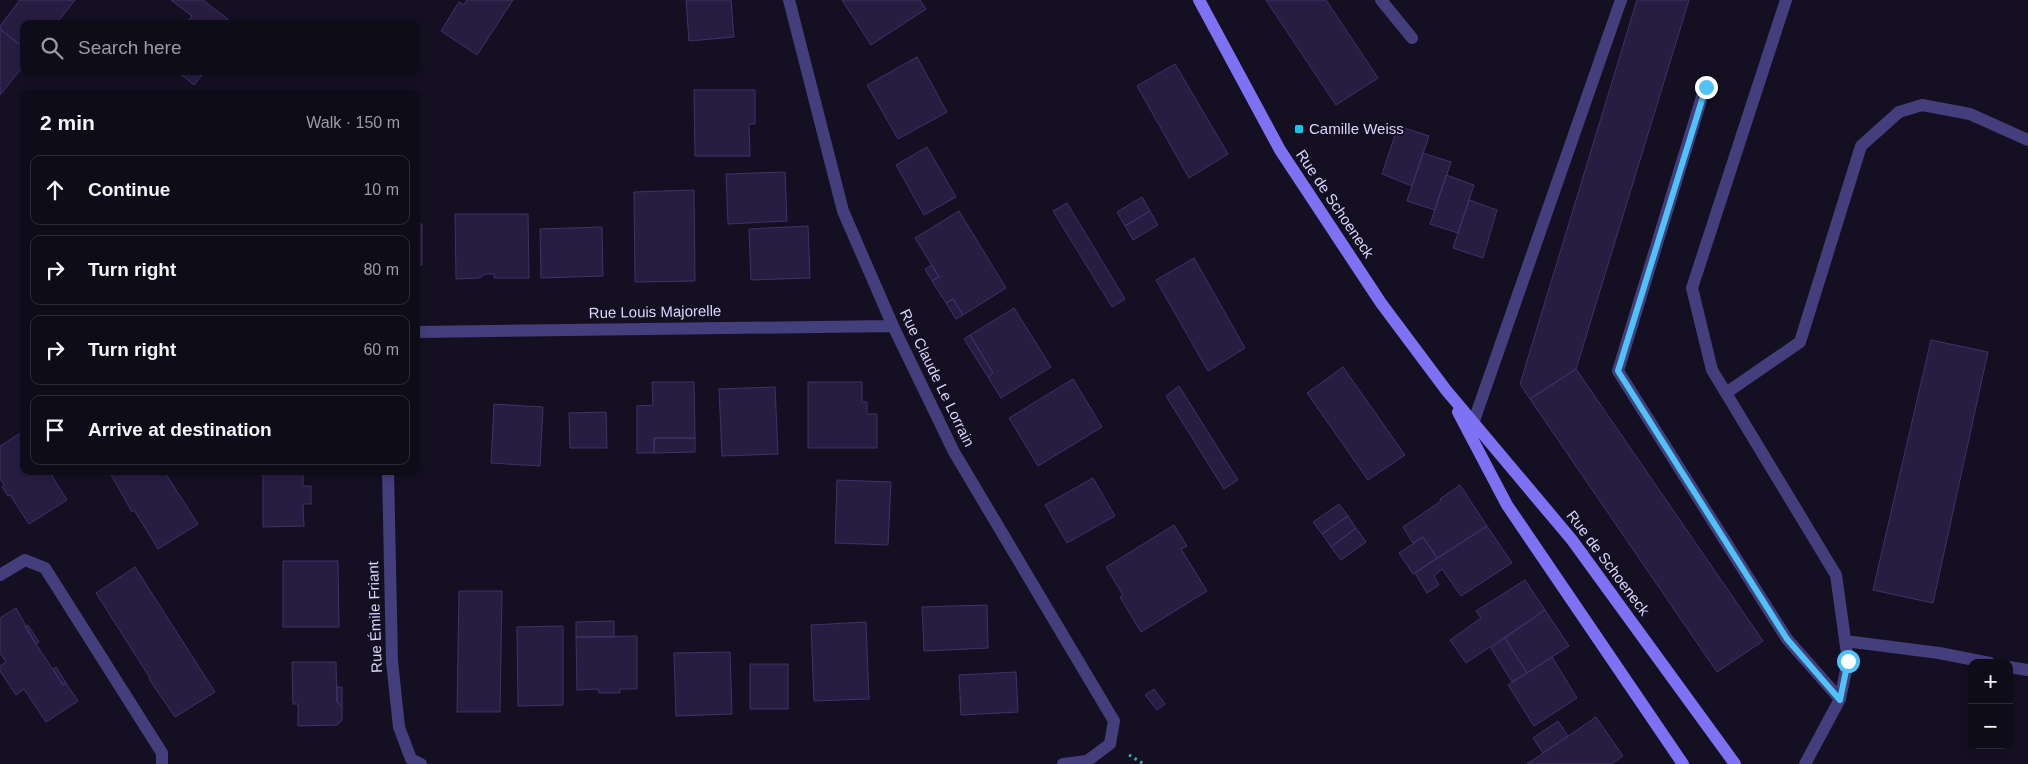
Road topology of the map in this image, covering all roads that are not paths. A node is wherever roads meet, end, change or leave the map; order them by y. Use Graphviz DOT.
graph roads {
  1 [pos="789,0"];
  2 [pos="1199,0"];
  3 [pos="1381,0"];
  4 [pos="1621,0"];
  5 [pos="1786,0"];
  6 [pos="1412,38"];
  7 [pos="1706,87"];
  8 [pos="2028,140"];
  9 [pos="893,326"];
  10 [pos="420,332"];
  11 [pos="1726,394"];
  12 [pos="1472,429"];
  13 [pos="388,475"];
  14 [pos="0,575"];
  15 [pos="1845,641"];
  16 [pos="1970,659"];
  17 [pos="2013,668"];
  18 [pos="2028,670"];
  19 [pos="1840,700"];
  20 [pos="416,762"];
  21 [pos="162,764"];
  22 [pos="1063,764"];
  23 [pos="1683,764"];
  24 [pos="1735,764"];
  25 [pos="1805,764"];
  1 -- 9 [label="street, Rue Claude Le Lorrain"];
  2 -- 12 [label="main road, Rue de Schoeneck"];
  3 -- 6 [label="street"];
  4 -- 12 [label="street"];
  5 -- 11 [label="street"];
  7 -- 19 [label="street"];
  8 -- 11 [label="street"];
  9 -- 10 [label="street, Rue Louis Majorelle"];
  9 -- 22 [label="street, Rue Claude Le Lorrain"];
  11 -- 15 [label="street"];
  12 -- 23 [label="main road, Rue de Schoeneck"];
  12 -- 24 [label="main road, Rue de Schoeneck"];
  13 -- 20 [label="street, Rue Émile Friant"];
  14 -- 21 [label="street"];
  15 -- 16 [label="street"];
  15 -- 19 [label="street"];
  17 -- 18 [label="street"];
  19 -- 25 [label="street"];
}
